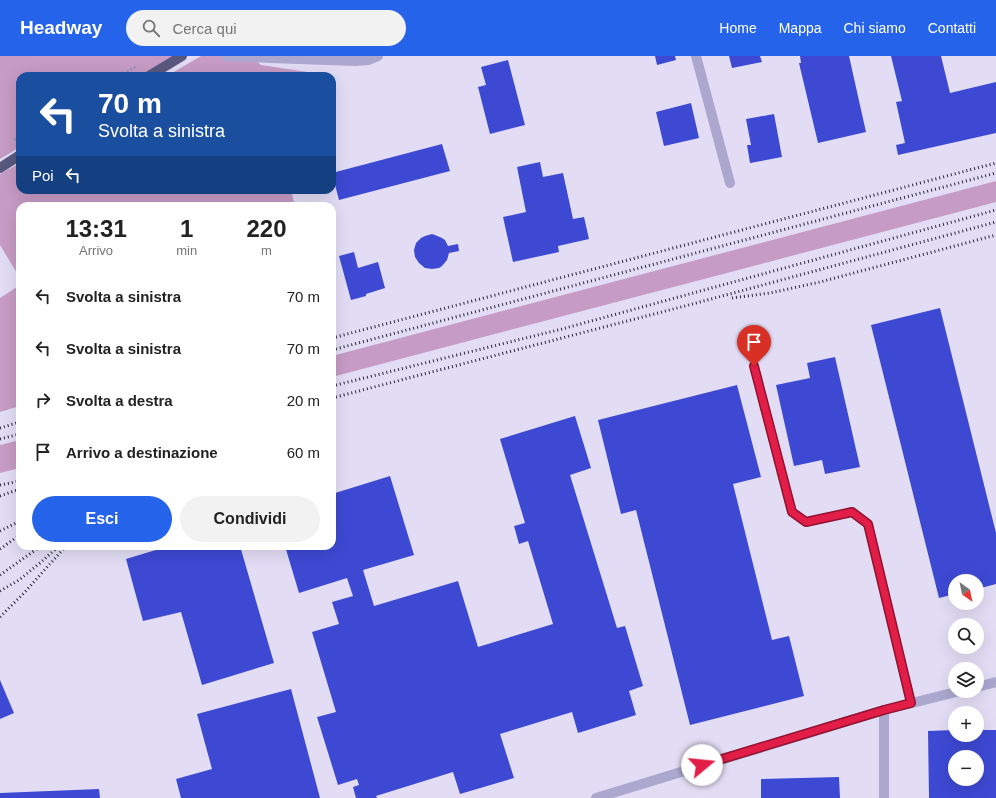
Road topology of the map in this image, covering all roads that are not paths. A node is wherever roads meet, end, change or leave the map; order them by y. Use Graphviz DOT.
graph roads {
  1 [pos="182,56"];
  2 [pos="226,56"];
  3 [pos="378,56"];
  4 [pos="696,56"];
  5 [pos="270,57"];
  6 [pos="156,72"];
  7 [pos="16,158"];
  8 [pos="0,168"];
  9 [pos="730,183"];
  10 [pos="754,366"];
  11 [pos="996,682"];
  12 [pos="984,685"];
  13 [pos="948,694"];
  14 [pos="911,703"];
  15 [pos="884,710"];
  16 [pos="596,798"];
  17 [pos="884,798"];
  1 -- 6 [label="main road"];
  2 -- 5 [label="street"];
  3 -- 5 [label="street"];
  4 -- 9 [label="street"];
  7 -- 8 [label="main road"];
  10 -- 14 [label="lane"];
  11 -- 12 [label="street"];
  13 -- 14 [label="street"];
  14 -- 15 [label="street"];
  15 -- 16 [label="street"];
  15 -- 17 [label="street"];
}
